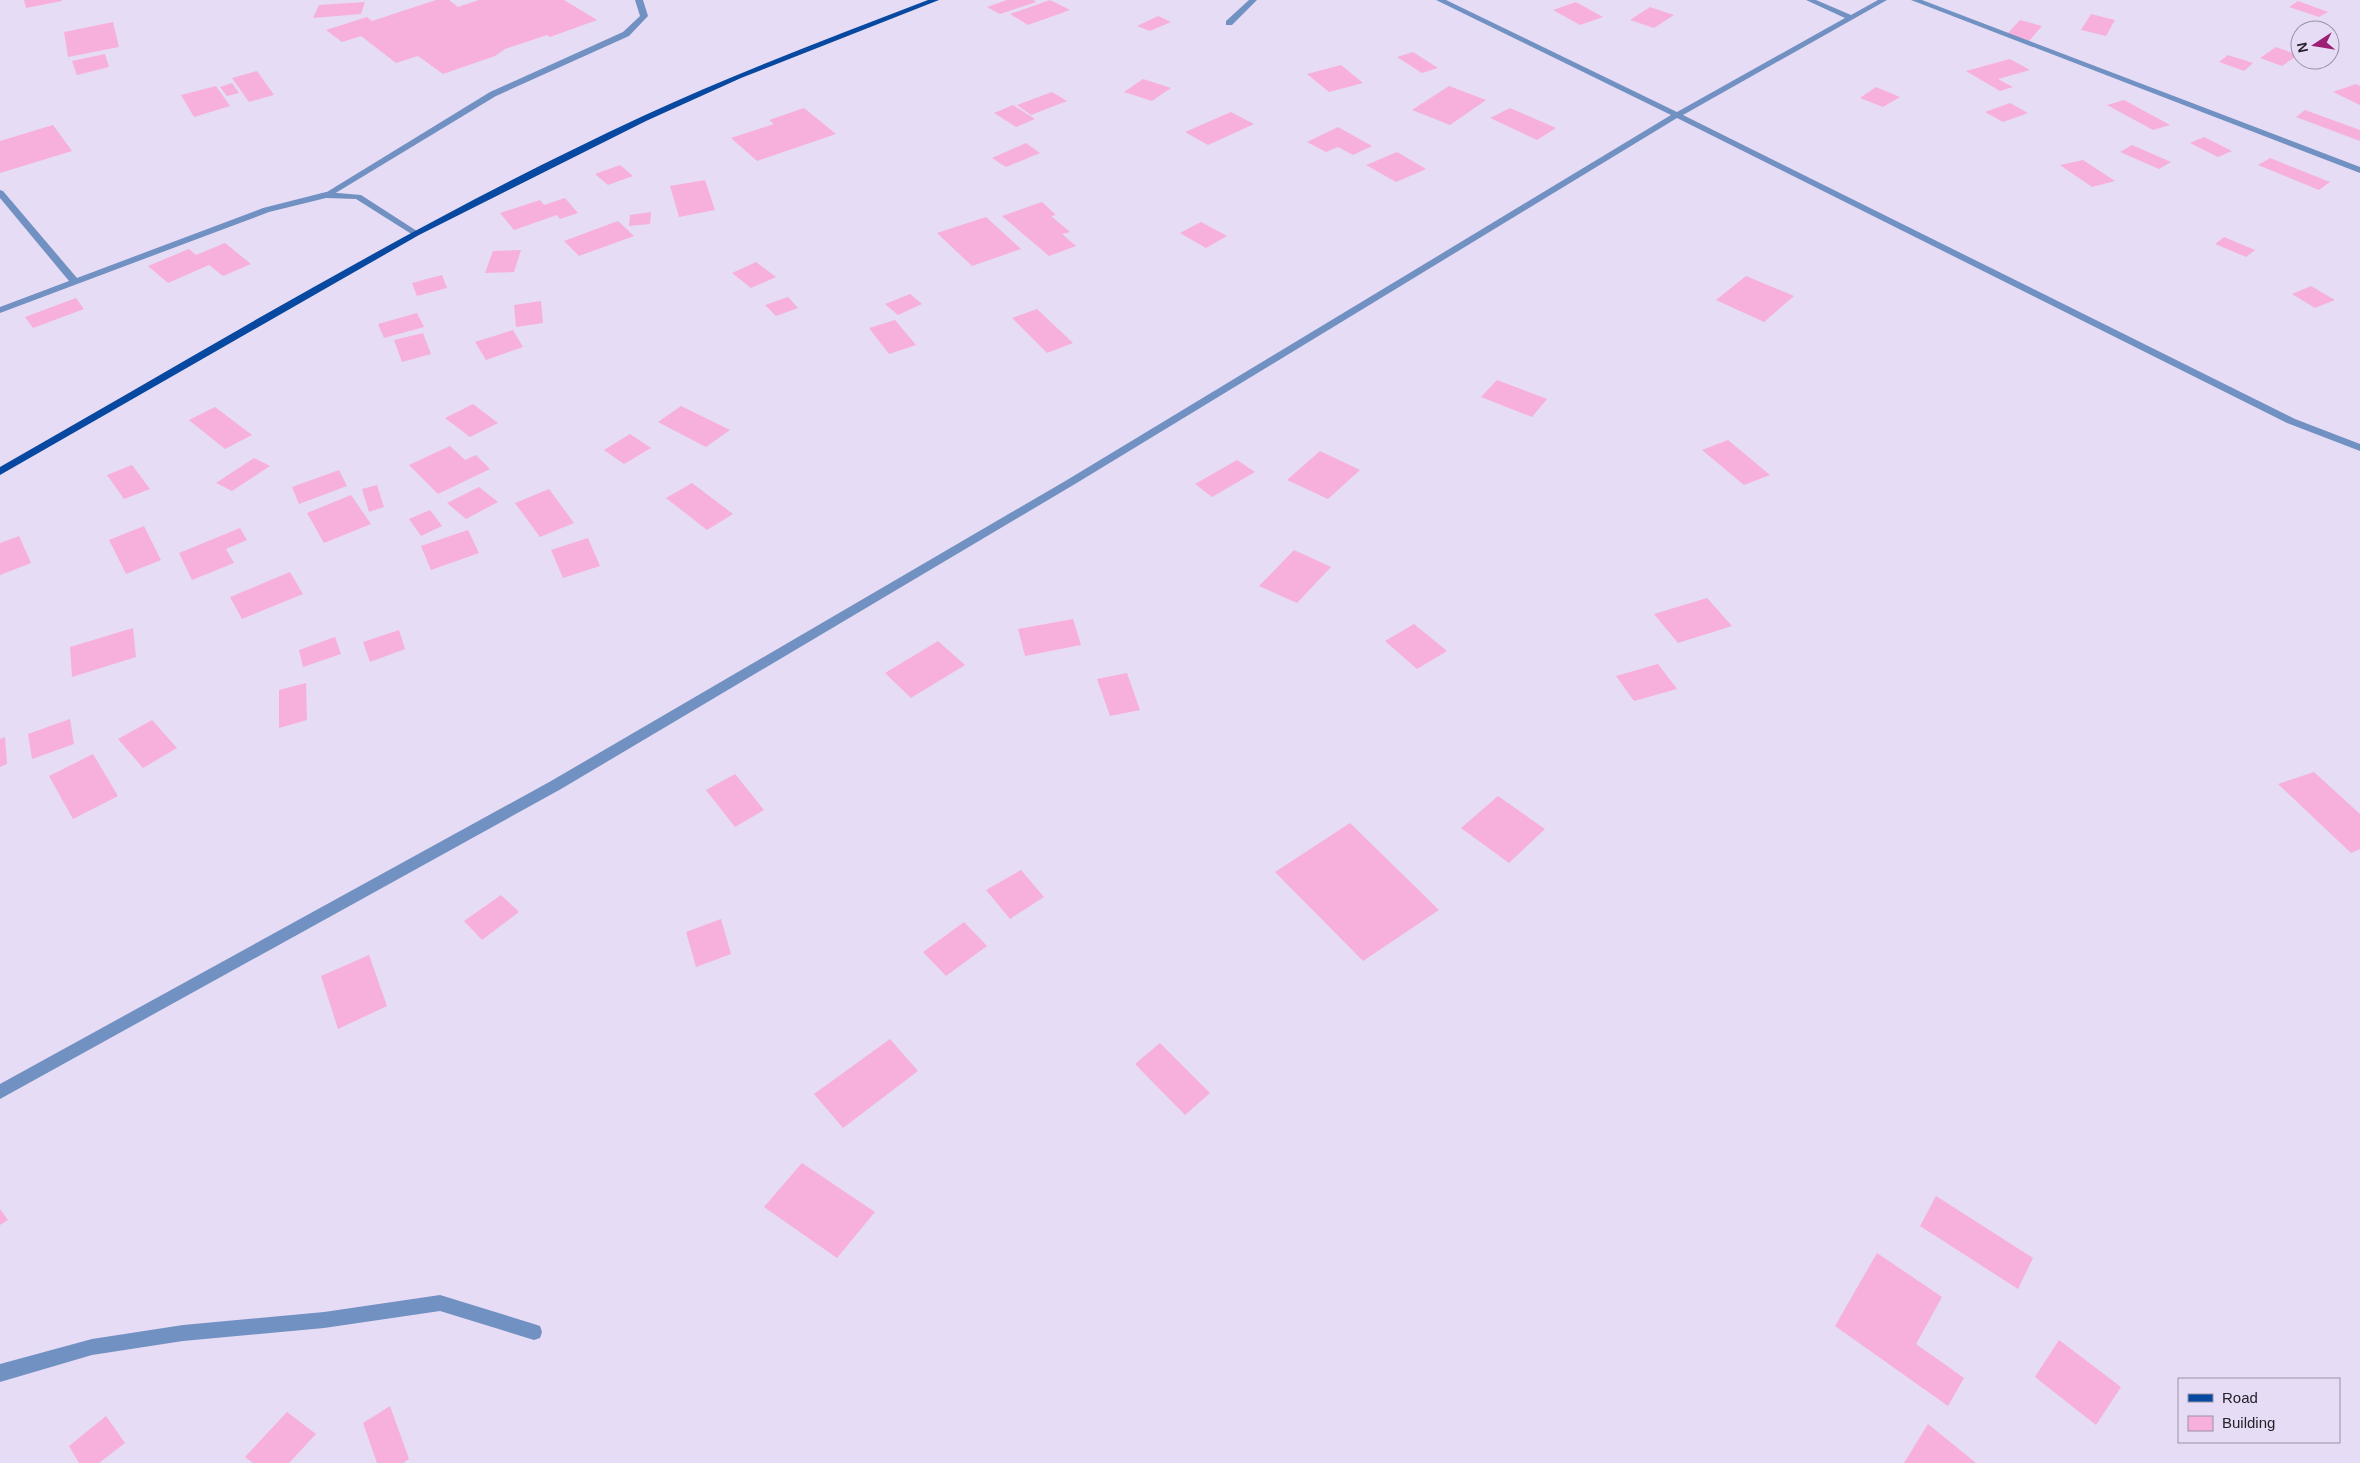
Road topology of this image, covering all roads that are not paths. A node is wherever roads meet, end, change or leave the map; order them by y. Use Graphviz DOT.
graph roads {
  1 [pos="639,0"];
  2 [pos="935,0"];
  3 [pos="1252,0"];
  4 [pos="1440,0"];
  5 [pos="1810,0"];
  6 [pos="1884,0"];
  7 [pos="1915,0"];
  8 [pos="1851,18"];
  9 [pos="1229,23"];
  10 [pos="1677,115"];
  11 [pos="2360,170"];
  12 [pos="0,193"];
  13 [pos="326,195"];
  14 [pos="416,234"];
  15 [pos="75,282"];
  16 [pos="0,310"];
  17 [pos="2360,448"];
  18 [pos="0,472"];
  19 [pos="0,1092"];
  20 [pos="534,1332"];
  21 [pos="0,1373"];
  1 -- 13 [label="street"];
  2 -- 14 [label="main road"];
  3 -- 9 [label="street"];
  4 -- 10 [label="street"];
  5 -- 8 [label="street"];
  6 -- 8 [label="street"];
  7 -- 11 [label="street"];
  8 -- 10 [label="street"];
  10 -- 17 [label="street"];
  10 -- 19 [label="street"];
  12 -- 15 [label="street"];
  13 -- 14 [label="street"];
  13 -- 15 [label="street"];
  14 -- 18 [label="main road"];
  15 -- 16 [label="street"];
  20 -- 21 [label="street"];
}
